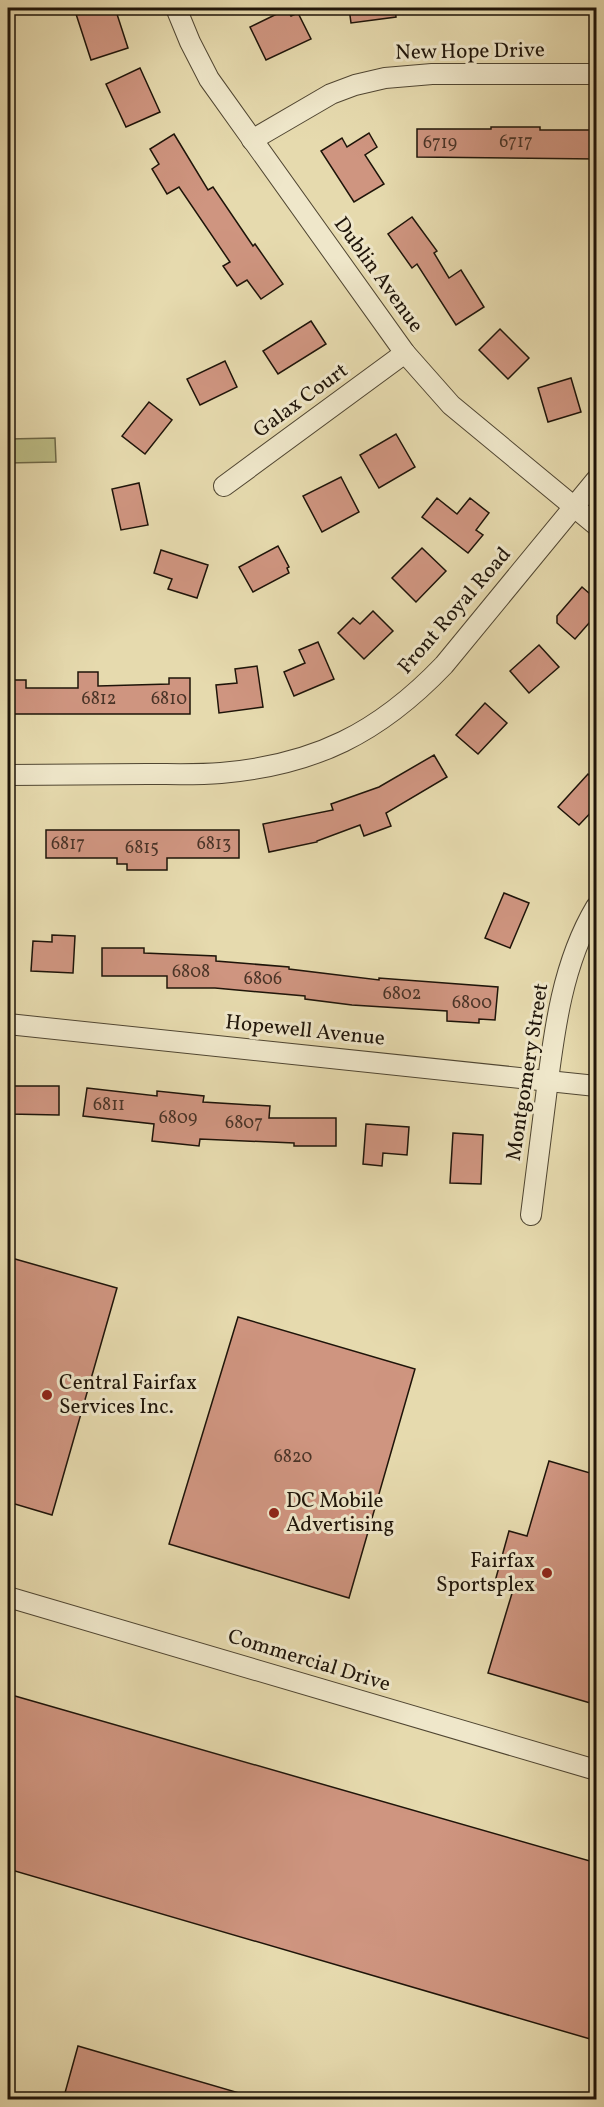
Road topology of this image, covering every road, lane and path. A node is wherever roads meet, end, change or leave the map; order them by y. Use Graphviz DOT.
graph roads {
  1 [pos="176,8"];
  2 [pos="597,74"];
  3 [pos="252,140"];
  4 [pos="405,353"];
  5 [pos="597,480"];
  6 [pos="224,486"];
  7 [pos="574,507"];
  8 [pos="597,525"];
  9 [pos="8,775"];
  10 [pos="597,908"];
  11 [pos="8,1024"];
  12 [pos="548,1081"];
  13 [pos="597,1086"];
  14 [pos="531,1215"];
  15 [pos="8,1597"];
  16 [pos="597,1770"];
  1 -- 3 [label="street, Dublin Avenue"];
  2 -- 3 [label="street, New Hope Drive"];
  3 -- 4 [label="street, Dublin Avenue"];
  4 -- 6 [label="street, Galax Court"];
  4 -- 7 [label="street, Dublin Avenue"];
  5 -- 7 [label="street, Front Royal Road"];
  7 -- 8 [label="street, Dublin Avenue"];
  7 -- 9 [label="street, Front Royal Road"];
  10 -- 12 [label="street, Montgomery Street"];
  11 -- 12 [label="street, Hopewell Avenue"];
  12 -- 13 [label="street, Hopewell Avenue"];
  12 -- 14 [label="street, Montgomery Street"];
  15 -- 16 [label="street, Commercial Drive"];
}
